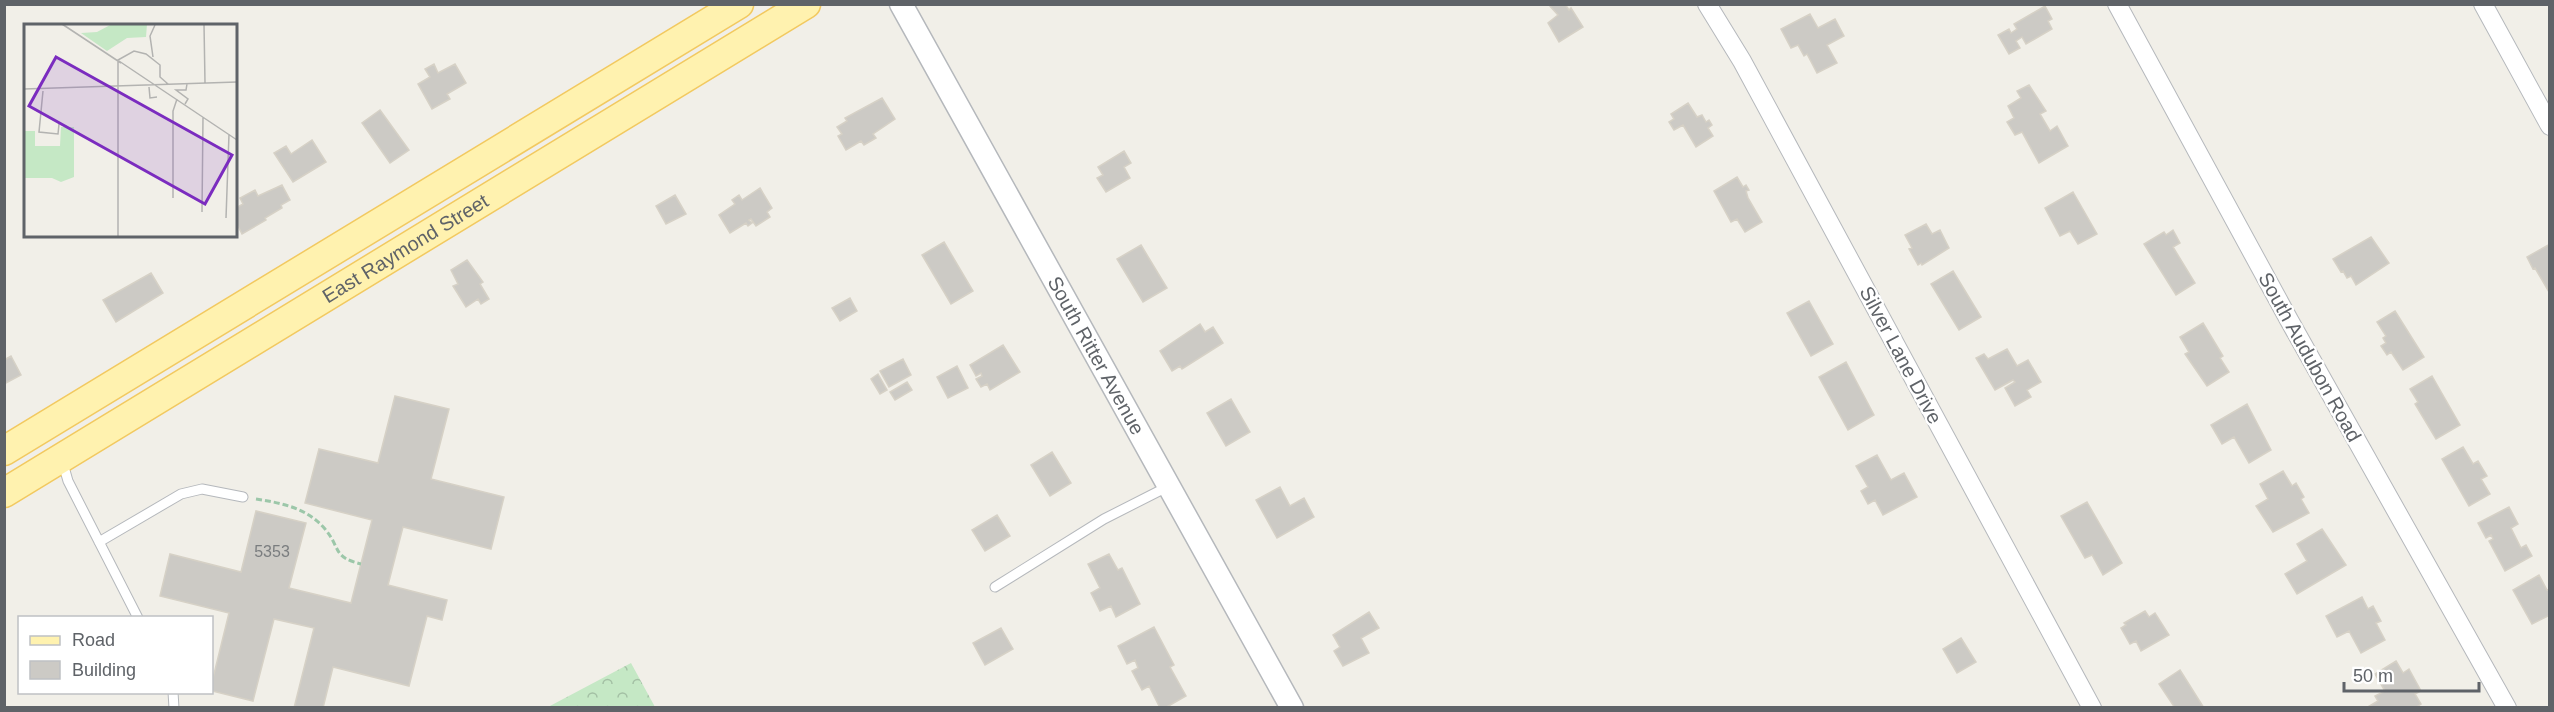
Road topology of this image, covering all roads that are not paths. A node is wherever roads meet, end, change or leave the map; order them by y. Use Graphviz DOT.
graph roads {
  1 [pos="739,4"];
  2 [pos="806,4"];
  3 [pos="901,4"];
  4 [pos="1707,4"];
  5 [pos="2116,4"];
  6 [pos="2483,4"];
  7 [pos="2550,126"];
  8 [pos="44,426"];
  9 [pos="4,451"];
  10 [pos="62,458"];
  11 [pos="1169,486"];
  12 [pos="4,493"];
  13 [pos="243,497"];
  14 [pos="99,542"];
  15 [pos="995,587"];
  16 [pos="137,616"];
  17 [pos="1292,708"];
  18 [pos="2092,708"];
  19 [pos="2507,708"];
  1 -- 8 [label="main road, East Raymond Street"];
  2 -- 10 [label="main road, East Raymond Street"];
  3 -- 11 [label="street, South Ritter Avenue"];
  4 -- 18 [label="street, Silver Lane Drive"];
  5 -- 19 [label="street, South Audubon Road"];
  6 -- 7 [label="street"];
  8 -- 9 [label="main road, East Raymond Street"];
  8 -- 10 [label="main road"];
  10 -- 12 [label="main road, East Raymond Street"];
  10 -- 14 [label="lane"];
  11 -- 15 [label="lane"];
  11 -- 17 [label="street, South Ritter Avenue"];
  13 -- 14 [label="lane"];
  14 -- 16 [label="lane"];
}
